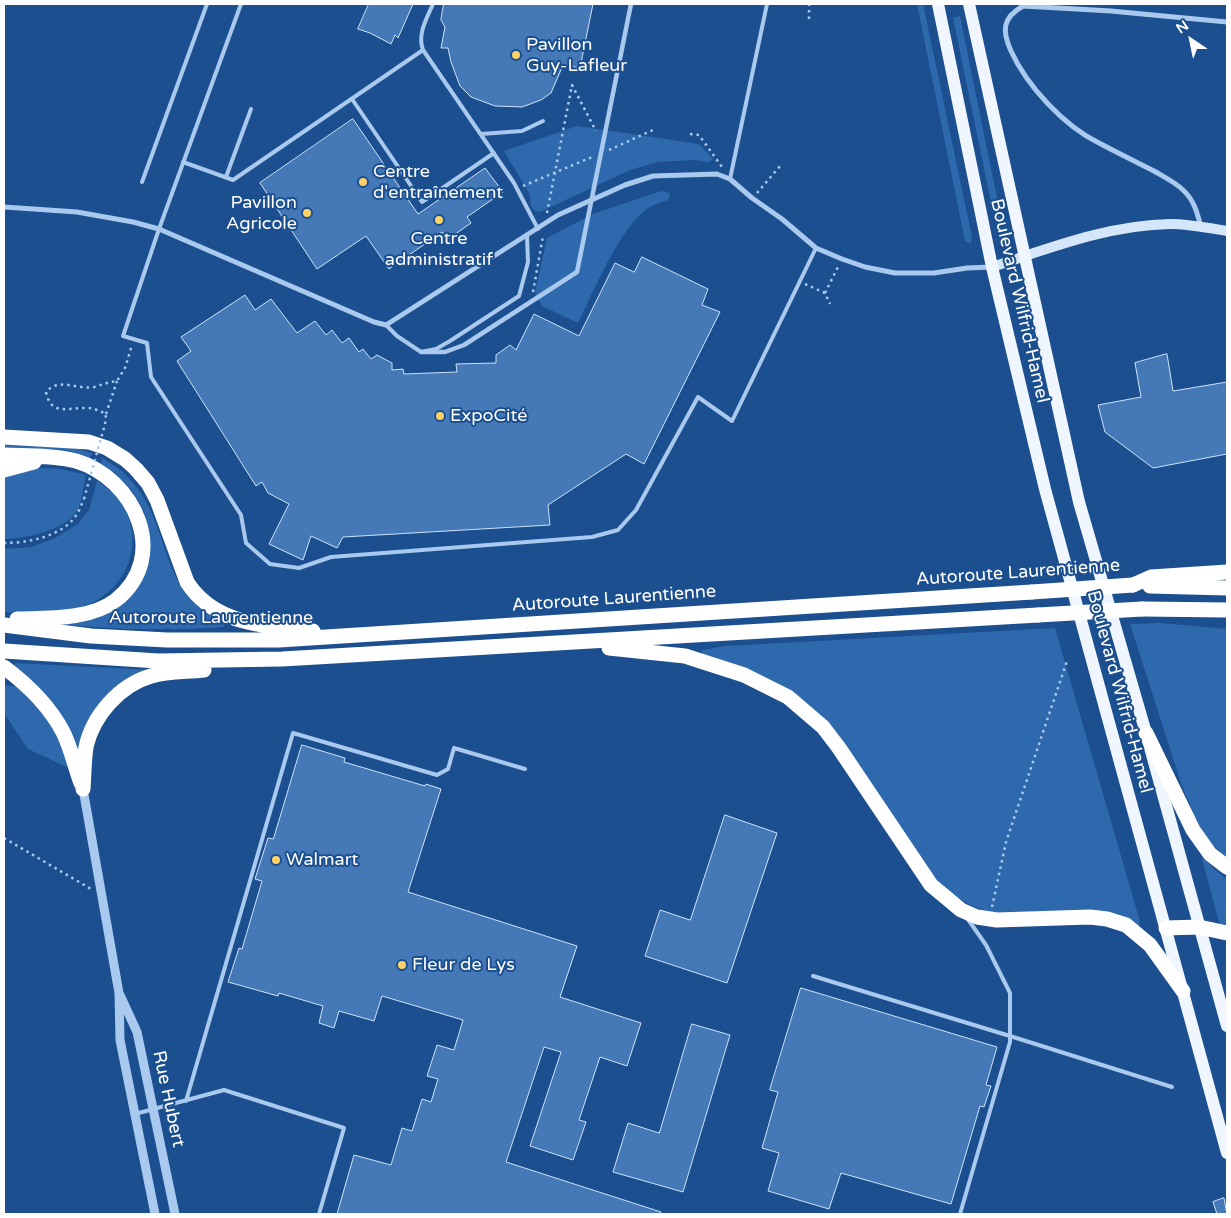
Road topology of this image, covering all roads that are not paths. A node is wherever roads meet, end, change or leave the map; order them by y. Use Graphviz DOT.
graph roads {
  1 [pos="207,4"];
  2 [pos="241,4"];
  3 [pos="433,4"];
  4 [pos="631,4"];
  5 [pos="767,4"];
  6 [pos="938,4"];
  7 [pos="969,4"];
  8 [pos="1110,4"];
  9 [pos="1111,11"];
  10 [pos="1227,22"];
  11 [pos="423,50"];
  12 [pos="352,98"];
  13 [pos="251,109"];
  14 [pos="543,121"];
  15 [pos="481,134"];
  16 [pos="494,153"];
  17 [pos="182,162"];
  18 [pos="226,177"];
  19 [pos="730,179"];
  20 [pos="142,182"];
  21 [pos="592,199"];
  22 [pos="4,207"];
  23 [pos="1201,227"];
  24 [pos="158,229"];
  25 [pos="538,229"];
  26 [pos="1227,231"];
  27 [pos="527,236"];
  28 [pos="816,248"];
  29 [pos="1025,256"];
  30 [pos="992,267"];
  31 [pos="386,325"];
  32 [pos="421,352"];
  33 [pos="8,435"];
  34 [pos="4,455"];
  35 [pos="55,457"];
  36 [pos="4,470"];
  37 [pos="1227,572"];
  38 [pos="1133,585"];
  39 [pos="1227,588"];
  40 [pos="1227,610"];
  41 [pos="4,620"];
  42 [pos="4,625"];
  43 [pos="350,635"];
  44 [pos="566,644"];
  45 [pos="4,650"];
  46 [pos="228,660"];
  47 [pos="4,666"];
  48 [pos="1146,733"];
  49 [pos="525,769"];
  50 [pos="83,789"];
  51 [pos="1227,867"];
  52 [pos="961,910"];
  53 [pos="1199,927"];
  54 [pos="1166,928"];
  55 [pos="1227,933"];
  56 [pos="813,976"];
  57 [pos="1183,992"];
  58 [pos="119,993"];
  59 [pos="1227,1026"];
  60 [pos="1010,1036"];
  61 [pos="1172,1087"];
  62 [pos="186,1101"];
  63 [pos="153,1110"];
  64 [pos="135,1114"];
  65 [pos="1227,1153"];
  66 [pos="155,1214"];
  67 [pos="175,1214"];
  68 [pos="319,1214"];
  69 [pos="960,1214"];
  1 -- 20 [label="lane"];
  2 -- 17 [label="lane"];
  3 -- 11 [label="lane"];
  4 -- 21 [label="street"];
  5 -- 19 [label="lane"];
  6 -- 30 [label="main road, Boulevard Wilfrid-Hamel"];
  7 -- 29 [label="main road, Boulevard Wilfrid-Hamel"];
  8 -- 9 [label="street"];
  9 -- 10 [label="street"];
  9 -- 23 [label="street"];
  11 -- 12 [label="lane"];
  11 -- 15 [label="lane"];
  12 -- 16 [label="lane"];
  12 -- 18 [label="lane"];
  13 -- 18 [label="lane"];
  14 -- 15 [label="lane"];
  15 -- 16 [label="lane"];
  16 -- 25 [label="lane"];
  17 -- 18 [label="lane"];
  17 -- 24 [label="lane"];
  19 -- 21 [label="street"];
  19 -- 28 [label="street"];
  21 -- 25 [label="street"];
  21 -- 32 [label="street"];
  22 -- 24 [label="street"];
  23 -- 26 [label="main road"];
  23 -- 29 [label="main road"];
  24 -- 28 [label="lane"];
  24 -- 31 [label="street"];
  25 -- 27 [label="street"];
  27 -- 31 [label="street"];
  27 -- 32 [label="lane"];
  28 -- 30 [label="street"];
  29 -- 30 [label="main road"];
  29 -- 48 [label="main road, Boulevard Wilfrid-Hamel"];
  30 -- 54 [label="main road, Boulevard Wilfrid-Hamel"];
  31 -- 32 [label="lane"];
  33 -- 43 [label="highway"];
  34 -- 35 [label="highway"];
  35 -- 36 [label="highway"];
  35 -- 41 [label="highway"];
  37 -- 38 [label="highway"];
  38 -- 39 [label="highway, Autoroute Laurentienne"];
  38 -- 43 [label="highway, Autoroute Laurentienne, bridge"];
  40 -- 44 [label="highway, bridge"];
  42 -- 43 [label="highway, Autoroute Laurentienne"];
  44 -- 46 [label="highway"];
  44 -- 52 [label="highway"];
  45 -- 46 [label="highway"];
  46 -- 50 [label="highway"];
  47 -- 50 [label="highway"];
  48 -- 51 [label="highway"];
  48 -- 53 [label="main road, Boulevard Wilfrid-Hamel"];
  49 -- 62 [label="lane"];
  50 -- 58 [label="street, Rue Hubert"];
  52 -- 57 [label="highway"];
  52 -- 60 [label="lane"];
  53 -- 54 [label="highway"];
  53 -- 55 [label="highway"];
  53 -- 59 [label="main road, Boulevard Wilfrid-Hamel"];
  54 -- 57 [label="main road, Boulevard Wilfrid-Hamel"];
  56 -- 60 [label="lane"];
  57 -- 65 [label="main road, Boulevard Wilfrid-Hamel"];
  58 -- 63 [label="street, Rue Hubert"];
  58 -- 64 [label="street, Rue Hubert"];
  60 -- 61 [label="lane"];
  60 -- 69 [label="lane"];
  62 -- 63 [label="lane"];
  62 -- 68 [label="lane"];
  63 -- 64 [label="lane"];
  63 -- 67 [label="street, Rue Hubert"];
  64 -- 66 [label="street, Rue Hubert"];
}
